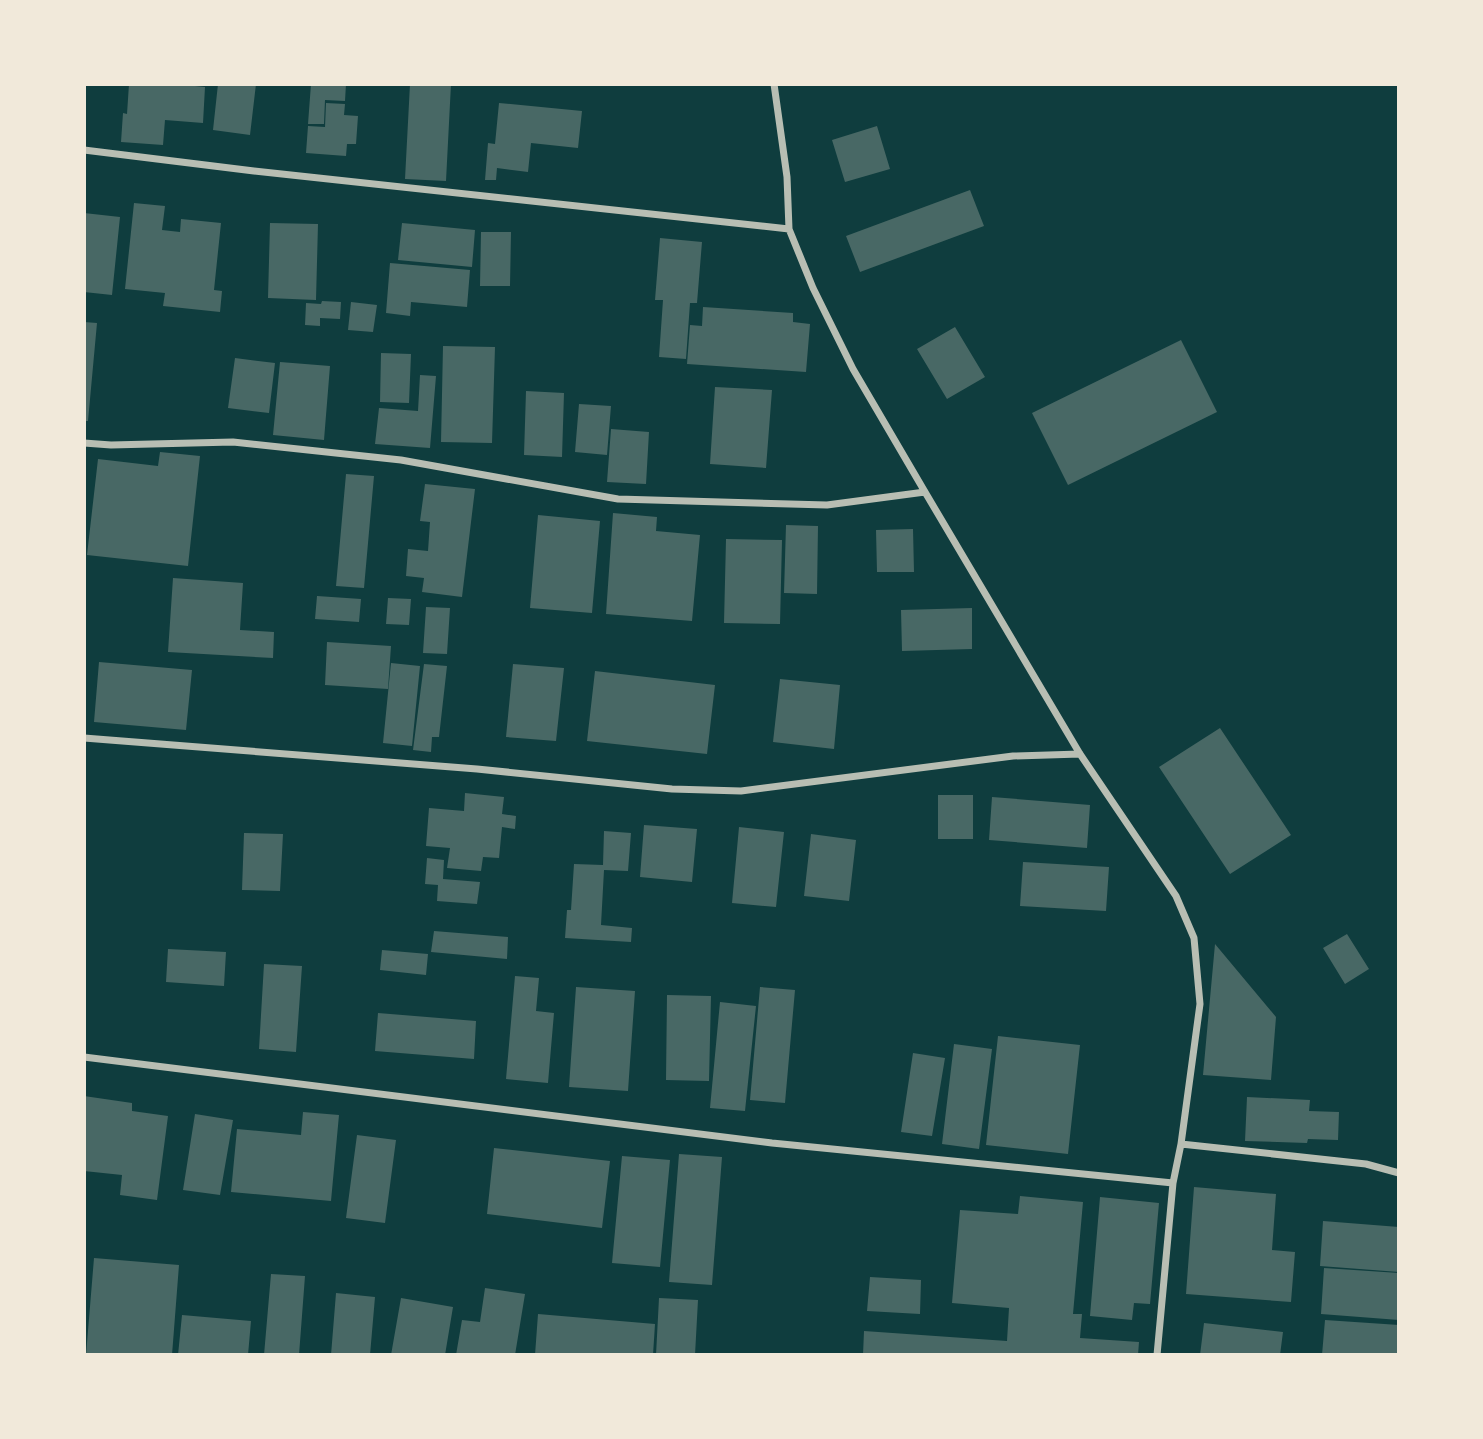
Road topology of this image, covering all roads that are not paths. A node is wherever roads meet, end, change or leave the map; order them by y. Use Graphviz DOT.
graph roads {
  1 [pos="774,84"];
  2 [pos="84,150"];
  3 [pos="789,229"];
  4 [pos="84,443"];
  5 [pos="925,492"];
  6 [pos="84,738"];
  7 [pos="1080,754"];
  8 [pos="84,1057"];
  9 [pos="1181,1144"];
  10 [pos="1399,1174"];
  11 [pos="1173,1183"];
  12 [pos="1157,1355"];
  1 -- 3 [label="street"];
  2 -- 3 [label="street"];
  3 -- 5 [label="street"];
  4 -- 5 [label="street"];
  5 -- 7 [label="street"];
  6 -- 7 [label="street"];
  7 -- 9 [label="street"];
  8 -- 11 [label="street"];
  9 -- 10 [label="street"];
  9 -- 11 [label="street"];
  11 -- 12 [label="street"];
}
